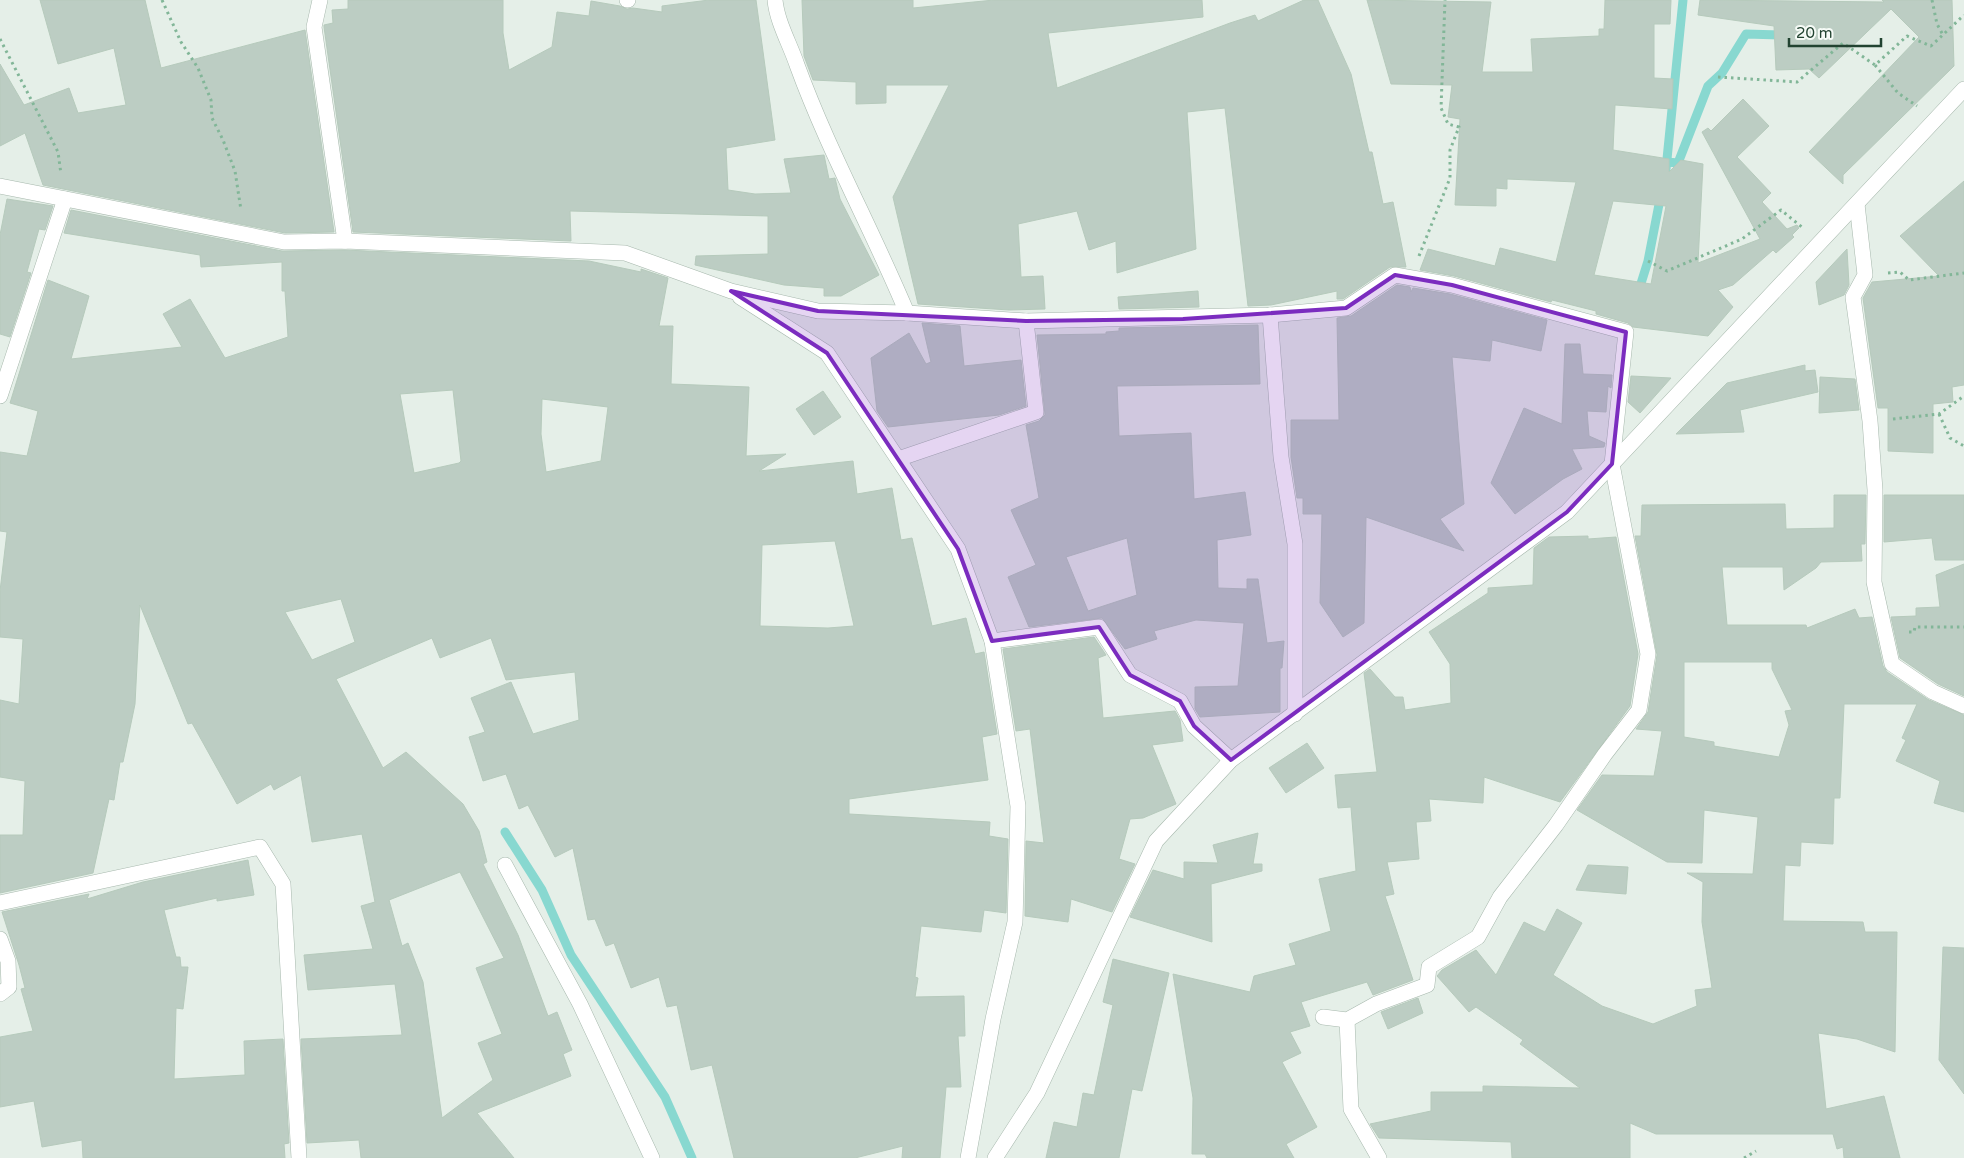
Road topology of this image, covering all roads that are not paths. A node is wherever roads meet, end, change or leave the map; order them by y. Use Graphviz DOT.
graph roads {
  1 [pos="320,0"];
  2 [pos="775,0"];
  3 [pos="1964,89"];
  4 [pos="0,186"];
  5 [pos="64,199"];
  6 [pos="1857,204"];
  7 [pos="345,241"];
  8 [pos="731,292"];
  9 [pos="907,312"];
  10 [pos="1270,315"];
  11 [pos="1026,321"];
  12 [pos="0,396"];
  13 [pos="898,459"];
  14 [pos="1612,464"];
  15 [pos="992,641"];
  16 [pos="1964,706"];
  17 [pos="1295,714"];
  18 [pos="1231,760"];
  19 [pos="505,865"];
  20 [pos="0,903"];
  21 [pos="0,938"];
  22 [pos="0,994"];
  23 [pos="1323,1017"];
  24 [pos="1347,1020"];
  25 [pos="299,1158"];
  26 [pos="652,1158"];
  27 [pos="968,1158"];
  28 [pos="995,1158"];
  29 [pos="1379,1158"];
  1 -- 7 [label="street"];
  2 -- 9 [label="street"];
  3 -- 6 [label="street"];
  4 -- 5 [label="street"];
  5 -- 7 [label="street"];
  5 -- 12 [label="street"];
  6 -- 14 [label="street"];
  6 -- 16 [label="street"];
  7 -- 8 [label="street"];
  8 -- 9 [label="street"];
  8 -- 13 [label="street"];
  9 -- 11 [label="street"];
  10 -- 11 [label="street"];
  10 -- 14 [label="street"];
  10 -- 17 [label="street"];
  11 -- 13 [label="street"];
  13 -- 15 [label="street"];
  14 -- 17 [label="street"];
  14 -- 24 [label="street"];
  15 -- 18 [label="street"];
  15 -- 27 [label="street"];
  17 -- 18 [label="street"];
  18 -- 28 [label="street"];
  19 -- 26 [label="street"];
  20 -- 25 [label="street"];
  21 -- 22 [label="street"];
  23 -- 24 [label="street"];
  24 -- 29 [label="street"];
}
